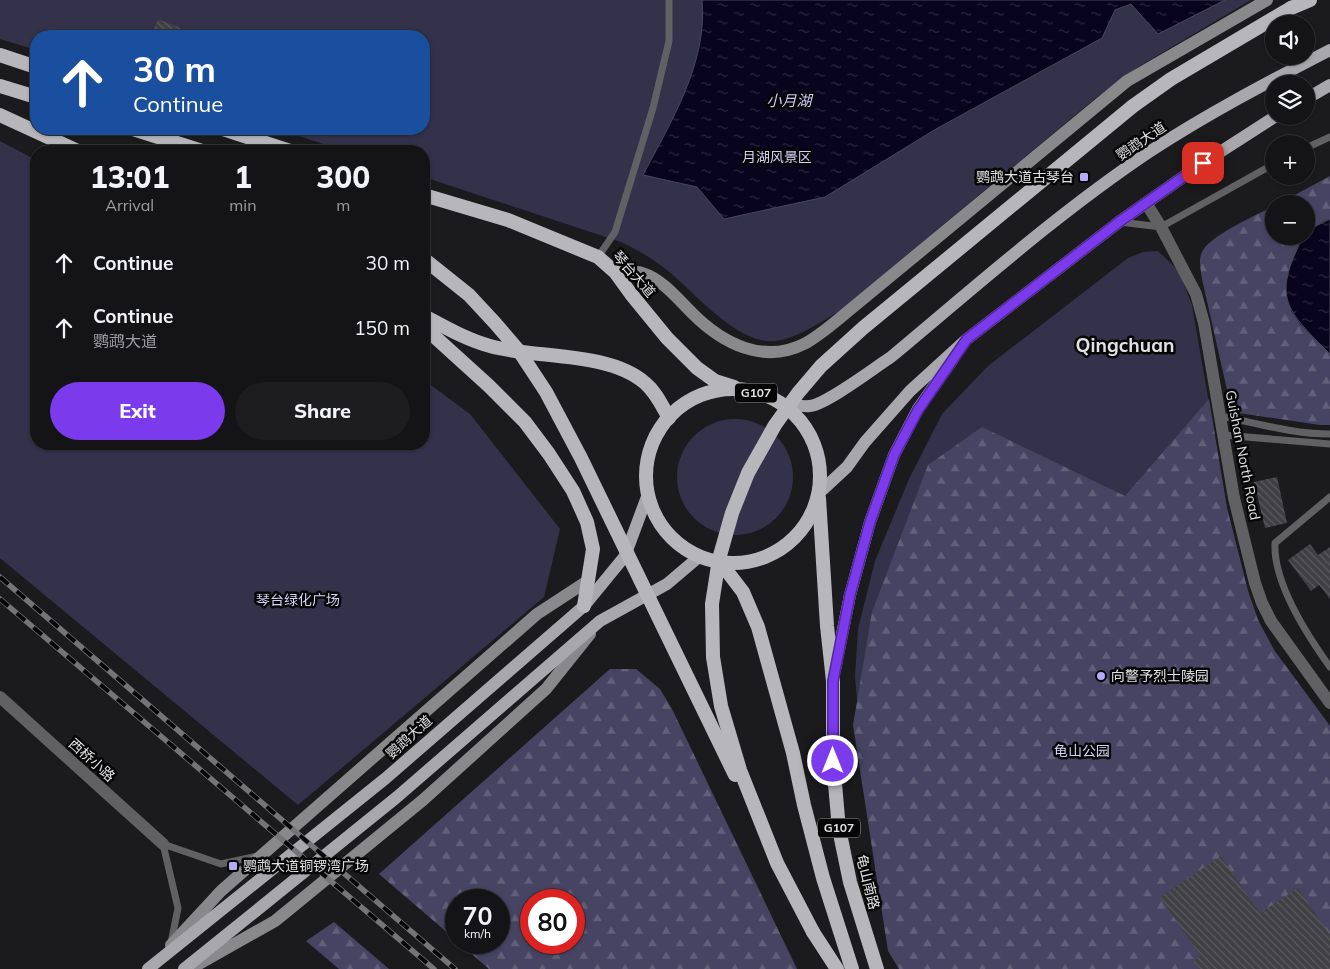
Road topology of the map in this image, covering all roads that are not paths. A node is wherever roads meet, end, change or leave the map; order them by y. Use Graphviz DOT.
graph roads {
  1 [pos="669,0"];
  2 [pos="1267,0"];
  3 [pos="1310,0"];
  4 [pos="1330,50"];
  5 [pos="0,55"];
  6 [pos="30,65"];
  7 [pos="1330,85"];
  8 [pos="0,86"];
  9 [pos="1315,94"];
  10 [pos="30,95"];
  11 [pos="0,115"];
  12 [pos="1265,123"];
  13 [pos="30,129"];
  14 [pos="43,135"];
  15 [pos="152,135"];
  16 [pos="241,135"];
  17 [pos="1330,137"];
  18 [pos="1315,144"];
  19 [pos="65,145"];
  20 [pos="183,145"];
  21 [pos="272,145"];
  22 [pos="1265,169"];
  23 [pos="430,197"];
  24 [pos="1146,203"];
  25 [pos="1119,222"];
  26 [pos="1161,227"];
  27 [pos="598,257"];
  28 [pos="430,264"];
  29 [pos="615,272"];
  30 [pos="430,319"];
  31 [pos="430,332"];
  32 [pos="967,339"];
  33 [pos="742,389"];
  34 [pos="782,404"];
  35 [pos="1220,416"];
  36 [pos="666,420"];
  37 [pos="1330,434"];
  38 [pos="1223,436"];
  39 [pos="1330,444"];
  40 [pos="819,493"];
  41 [pos="648,494"];
  42 [pos="1330,497"];
  43 [pos="700,556"];
  44 [pos="720,562"];
  45 [pos="586,582"];
  46 [pos="584,606"];
  47 [pos="600,621"];
  48 [pos="1330,667"];
  49 [pos="833,681"];
  50 [pos="0,697"];
  51 [pos="1330,703"];
  52 [pos="164,844"];
  53 [pos="262,855"];
  54 [pos="777,863"];
  55 [pos="170,947"];
  56 [pos="152,966"];
  57 [pos="184,969"];
  58 [pos="190,969"];
  59 [pos="837,969"];
  60 [pos="852,969"];
  61 [pos="876,969"];
  1 -- 27 [label="lane"];
  2 -- 29 [label="main road"];
  3 -- 54 [label="highway, bridge"];
  4 -- 34 [label="main road, 鹦鹉大道"];
  5 -- 6 [label="highway"];
  7 -- 9 [label="main road"];
  8 -- 10 [label="highway"];
  11 -- 13 [label="highway"];
  12 -- 24 [label="main road"];
  14 -- 19 [label="highway"];
  15 -- 20 [label="highway, bridge"];
  16 -- 21 [label="highway"];
  17 -- 18 [label="lane"];
  22 -- 26 [label="lane"];
  23 -- 27 [label="highway, 琴台大道 / G107"];
  24 -- 25 [label="main road"];
  24 -- 26 [label="street, Guishan North Road"];
  25 -- 26 [label="lane"];
  25 -- 32 [label="main road"];
  26 -- 35 [label="street, Guishan North Road"];
  27 -- 29 [label="highway, 琴台大道 / G107"];
  28 -- 54 [label="highway, bridge"];
  29 -- 33 [label="highway, 琴台大道 / G107"];
  30 -- 36 [label="highway"];
  31 -- 45 [label="highway"];
  32 -- 40 [label="main road"];
  32 -- 49 [label="main road"];
  33 -- 34 [label="highway, G107"];
  33 -- 36 [label="highway, G107"];
  34 -- 40 [label="highway, G107"];
  35 -- 37 [label="lane"];
  35 -- 38 [label="street, Guishan North Road"];
  36 -- 41 [label="highway, G107"];
  38 -- 39 [label="lane"];
  38 -- 51 [label="street, Guishan North Road"];
  40 -- 44 [label="highway, G107"];
  40 -- 49 [label="highway, G107"];
  41 -- 43 [label="highway, G107"];
  41 -- 46 [label="main road, 鹦鹉大道"];
  42 -- 48 [label="lane"];
  43 -- 44 [label="highway, G107"];
  43 -- 47 [label="main road"];
  44 -- 60 [label="highway, G107"];
  45 -- 46 [label="highway"];
  45 -- 53 [label="main road"];
  46 -- 56 [label="main road, 鹦鹉大道"];
  47 -- 57 [label="main road"];
  47 -- 58 [label="main road"];
  49 -- 61 [label="highway, 龟山南路 / G107"];
  50 -- 52 [label="street, 西桥小路"];
  52 -- 53 [label="lane"];
  52 -- 55 [label="lane"];
  53 -- 55 [label="main road"];
  54 -- 59 [label="highway, bridge"];
  55 -- 56 [label="main road"];
}
